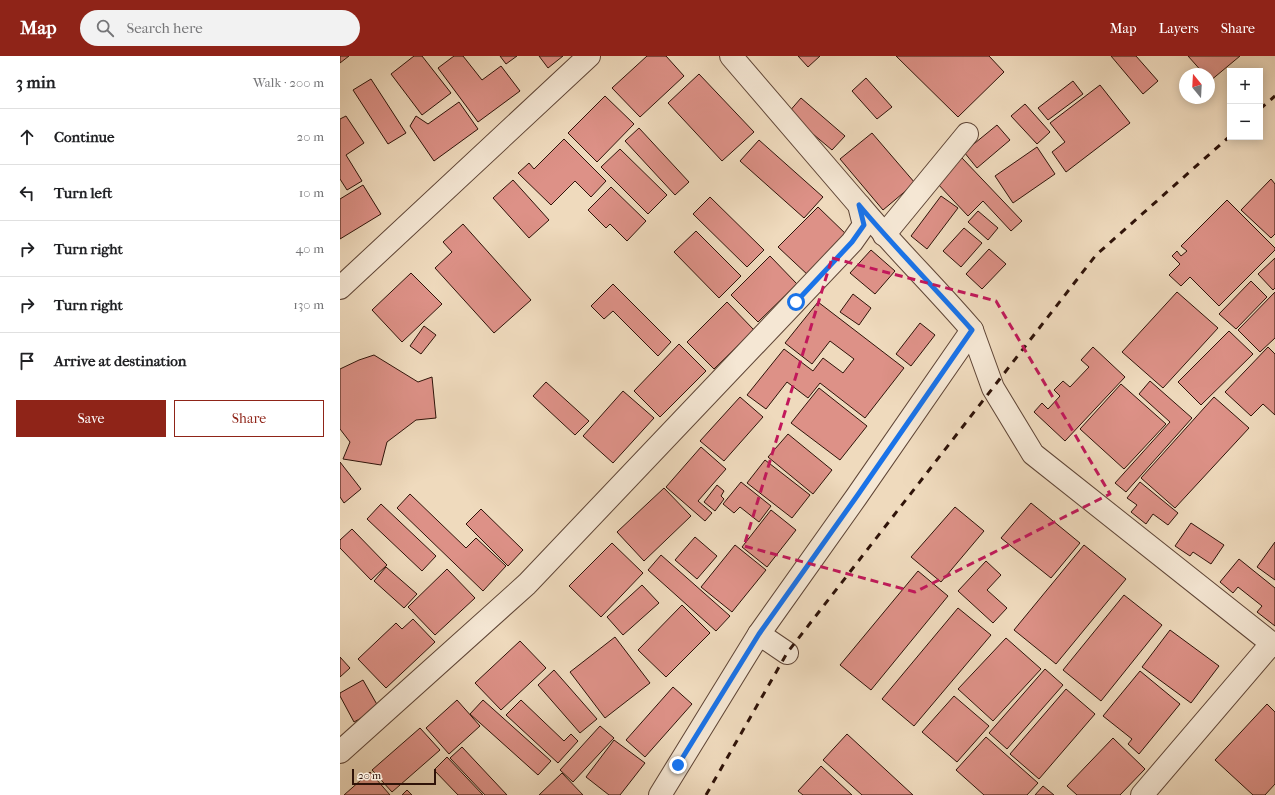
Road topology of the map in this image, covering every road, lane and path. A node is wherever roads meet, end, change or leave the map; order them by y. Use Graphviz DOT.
graph roads {
  1 [pos="589,56"];
  2 [pos="731,56"];
  3 [pos="967,134"];
  4 [pos="859,205"];
  5 [pos="884,235"];
  6 [pos="340,288"];
  7 [pos="972,330"];
  8 [pos="759,634"];
  9 [pos="1273,645"];
  10 [pos="787,653"];
  11 [pos="340,752"];
  12 [pos="660,795"];
  13 [pos="1142,795"];
  1 -- 6 [label="street"];
  2 -- 4 [label="street"];
  3 -- 5 [label="street"];
  4 -- 5 [label="street"];
  4 -- 11 [label="street"];
  5 -- 7 [label="street"];
  7 -- 8 [label="street"];
  7 -- 9 [label="street"];
  8 -- 10 [label="street"];
  8 -- 12 [label="street"];
  9 -- 13 [label="street"];
}
